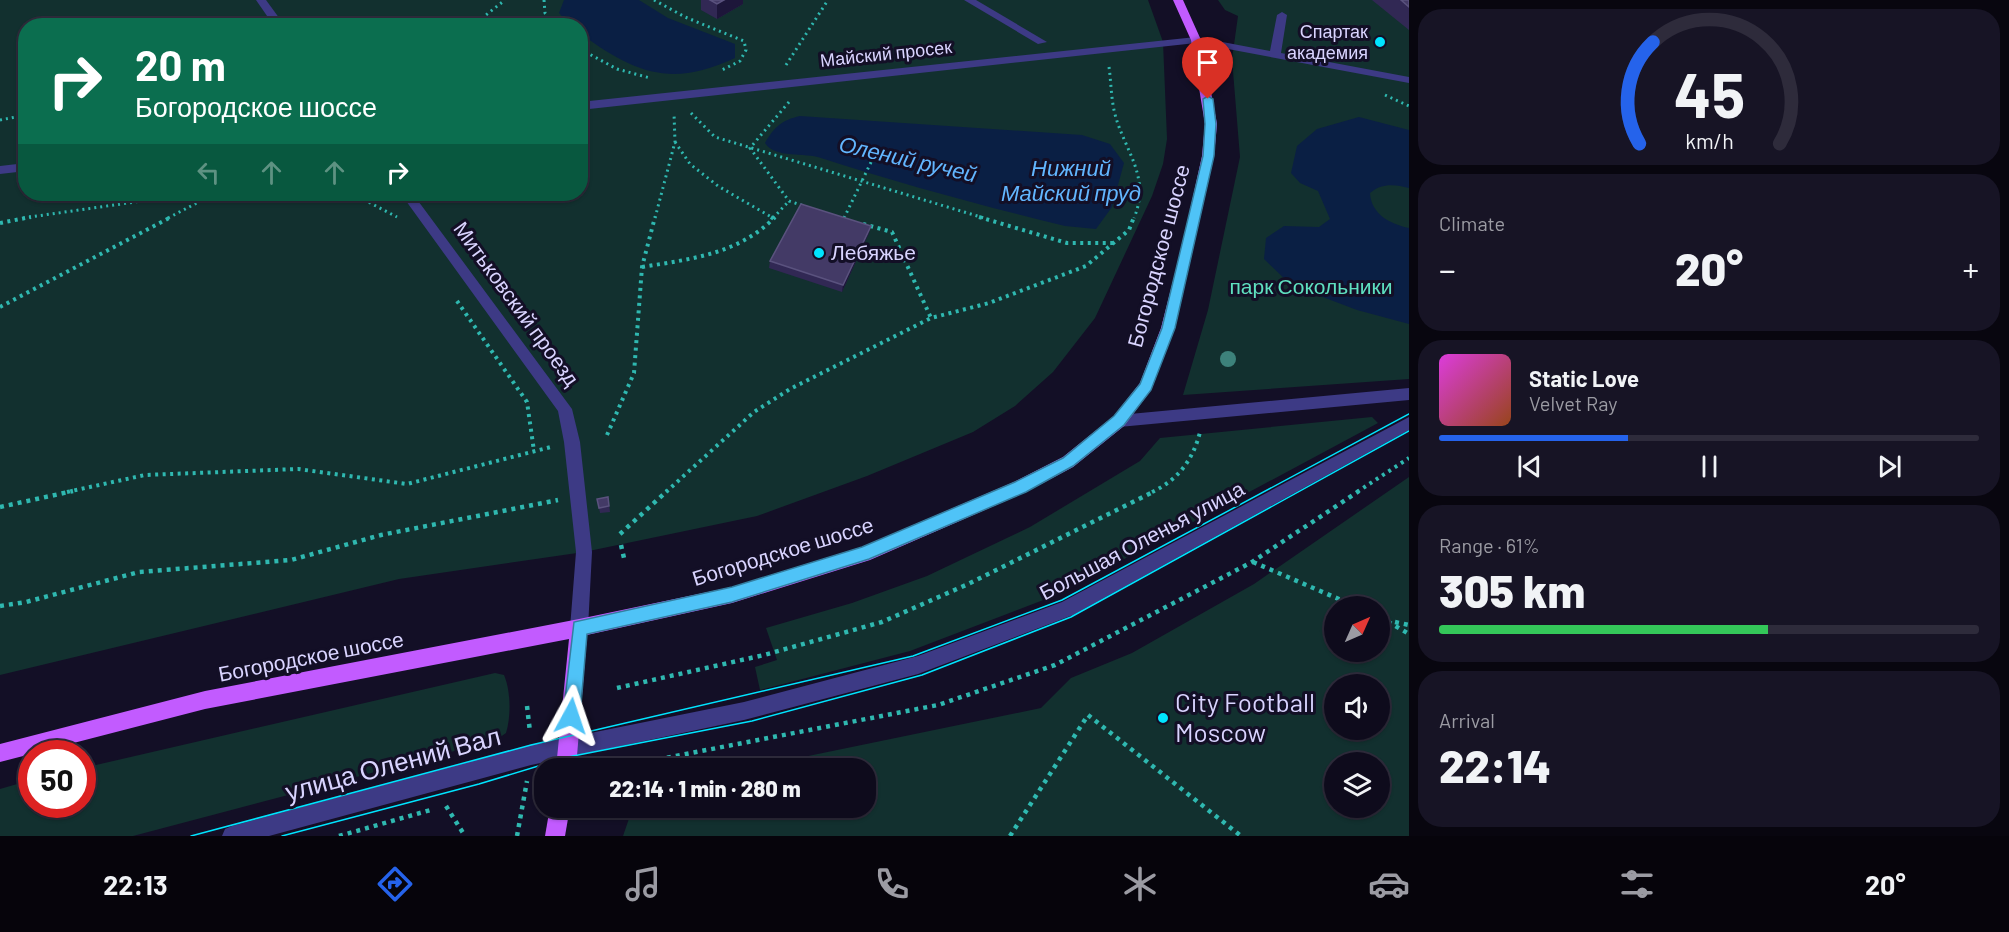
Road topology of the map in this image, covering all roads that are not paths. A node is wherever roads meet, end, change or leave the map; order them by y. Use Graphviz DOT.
graph roads {
  1 [pos="261,0"];
  2 [pos="969,0"];
  3 [pos="1178,0"];
  4 [pos="1282,15"];
  5 [pos="274,18"];
  6 [pos="1196,40"];
  7 [pos="1042,42"];
  8 [pos="1275,54"];
  9 [pos="1409,80"];
  10 [pos="588,105"];
  11 [pos="18,168"];
  12 [pos="0,170"];
  13 [pos="412,201"];
  14 [pos="1409,394"];
  15 [pos="1119,421"];
  16 [pos="1409,423"];
  17 [pos="579,627"];
  18 [pos="569,746"];
  19 [pos="0,753"];
  20 [pos="567,758"];
  21 [pos="558,818"];
  22 [pos="232,836"];
  23 [pos="555,836"];
  1 -- 5 [label="street"];
  2 -- 7 [label="street"];
  3 -- 6 [label="main road, Богородское шоссе"];
  4 -- 8 [label="street"];
  6 -- 8 [label="street, Майский просек"];
  6 -- 10 [label="street, Майский просек"];
  6 -- 15 [label="main road, Богородское шоссе"];
  8 -- 9 [label="street, Майский просек"];
  11 -- 12 [label="street"];
  13 -- 17 [label="street, Митьковский проезд"];
  14 -- 15 [label="street"];
  15 -- 17 [label="main road, Богородское шоссе"];
  16 -- 18 [label="street, Большая Оленья улица"];
  17 -- 18 [label="main road"];
  17 -- 19 [label="main road, Богородское шоссе"];
  18 -- 20 [label="main road"];
  18 -- 22 [label="street, улица Олений Вал"];
  21 -- 23 [label="main road"];
}
